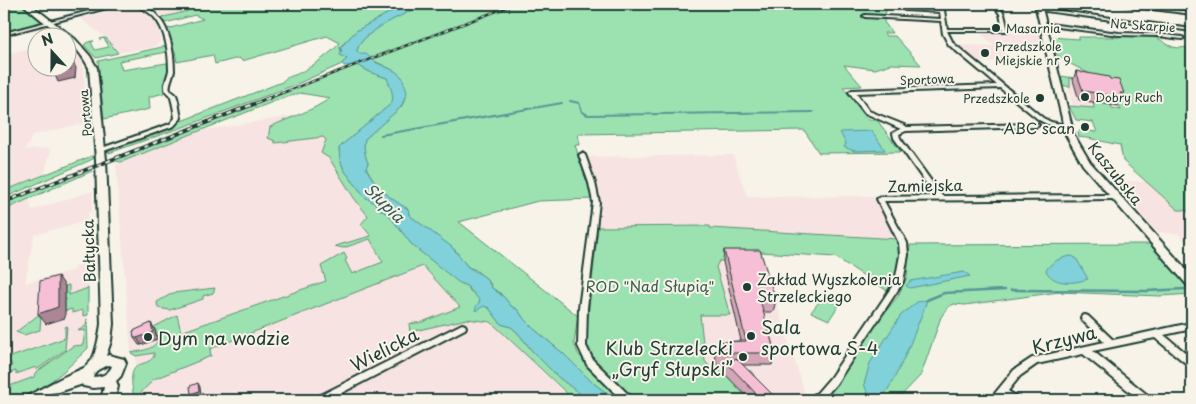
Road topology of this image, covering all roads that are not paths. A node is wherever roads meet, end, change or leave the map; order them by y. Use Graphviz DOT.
graph roads {
  1 [pos="26,4"];
  2 [pos="120,4"];
  3 [pos="136,4"];
  4 [pos="940,4"];
  5 [pos="995,4"];
  6 [pos="1123,4"];
  7 [pos="1039,6"];
  8 [pos="904,9"];
  9 [pos="942,11"];
  10 [pos="1192,12"];
  11 [pos="865,16"];
  12 [pos="943,20"];
  13 [pos="49,22"];
  14 [pos="1043,24"];
  15 [pos="944,30"];
  16 [pos="1192,30"];
  17 [pos="4,34"];
  18 [pos="1182,38"];
  19 [pos="1002,86"];
  20 [pos="1036,125"];
  21 [pos="1068,127"];
  22 [pos="905,129"];
  23 [pos="101,155"];
  24 [pos="582,155"];
  25 [pos="1115,197"];
  26 [pos="940,199"];
  27 [pos="1192,283"];
  28 [pos="1085,318"];
  29 [pos="1190,326"];
  30 [pos="462,327"];
  31 [pos="1156,334"];
  32 [pos="1110,344"];
  33 [pos="1085,350"];
  34 [pos="1192,363"];
  35 [pos="98,372"];
  36 [pos="1002,392"];
  37 [pos="28,400"];
  38 [pos="109,400"];
  39 [pos="320,400"];
  40 [pos="628,400"];
  41 [pos="813,400"];
  42 [pos="995,400"];
  43 [pos="1014,400"];
  44 [pos="1147,400"];
  1 -- 13 [label="main road, Portowa"];
  2 -- 13 [label="street"];
  3 -- 23 [label="street"];
  4 -- 9 [label="street, Sportowa"];
  5 -- 15 [label="street"];
  6 -- 10 [label="street"];
  7 -- 14 [label="main road, Kaszubska"];
  7 -- 16 [label="street"];
  8 -- 9 [label="street"];
  9 -- 12 [label="street, Sportowa"];
  11 -- 12 [label="street"];
  12 -- 15 [label="street, Sportowa"];
  13 -- 17 [label="street"];
  13 -- 23 [label="main road, Portowa"];
  14 -- 18 [label="street, Na Skarpie"];
  14 -- 21 [label="main road, Kaszubska"];
  15 -- 19 [label="street, Sportowa"];
  19 -- 21 [label="street, Sportowa"];
  19 -- 22 [label="street, Sportowa"];
  20 -- 22 [label="street"];
  21 -- 25 [label="main road, Kaszubska"];
  22 -- 26 [label="street"];
  23 -- 35 [label="main road, Bałtycka"];
  24 -- 40 [label="street"];
  25 -- 26 [label="street, Zamiejska"];
  25 -- 27 [label="main road, Kaszubska"];
  26 -- 41 [label="street, Zamiejska"];
  28 -- 32 [label="street"];
  29 -- 31 [label="street, Krzywa"];
  30 -- 39 [label="street, Wielicka"];
  31 -- 32 [label="street, Krzywa"];
  31 -- 34 [label="street"];
  32 -- 33 [label="street, Krzywa"];
  33 -- 36 [label="street, Krzywa"];
  33 -- 44 [label="street"];
  35 -- 37 [label="street"];
  35 -- 38 [label="main road"];
  36 -- 42 [label="street, Krzywa"];
  36 -- 43 [label="street"];
}
